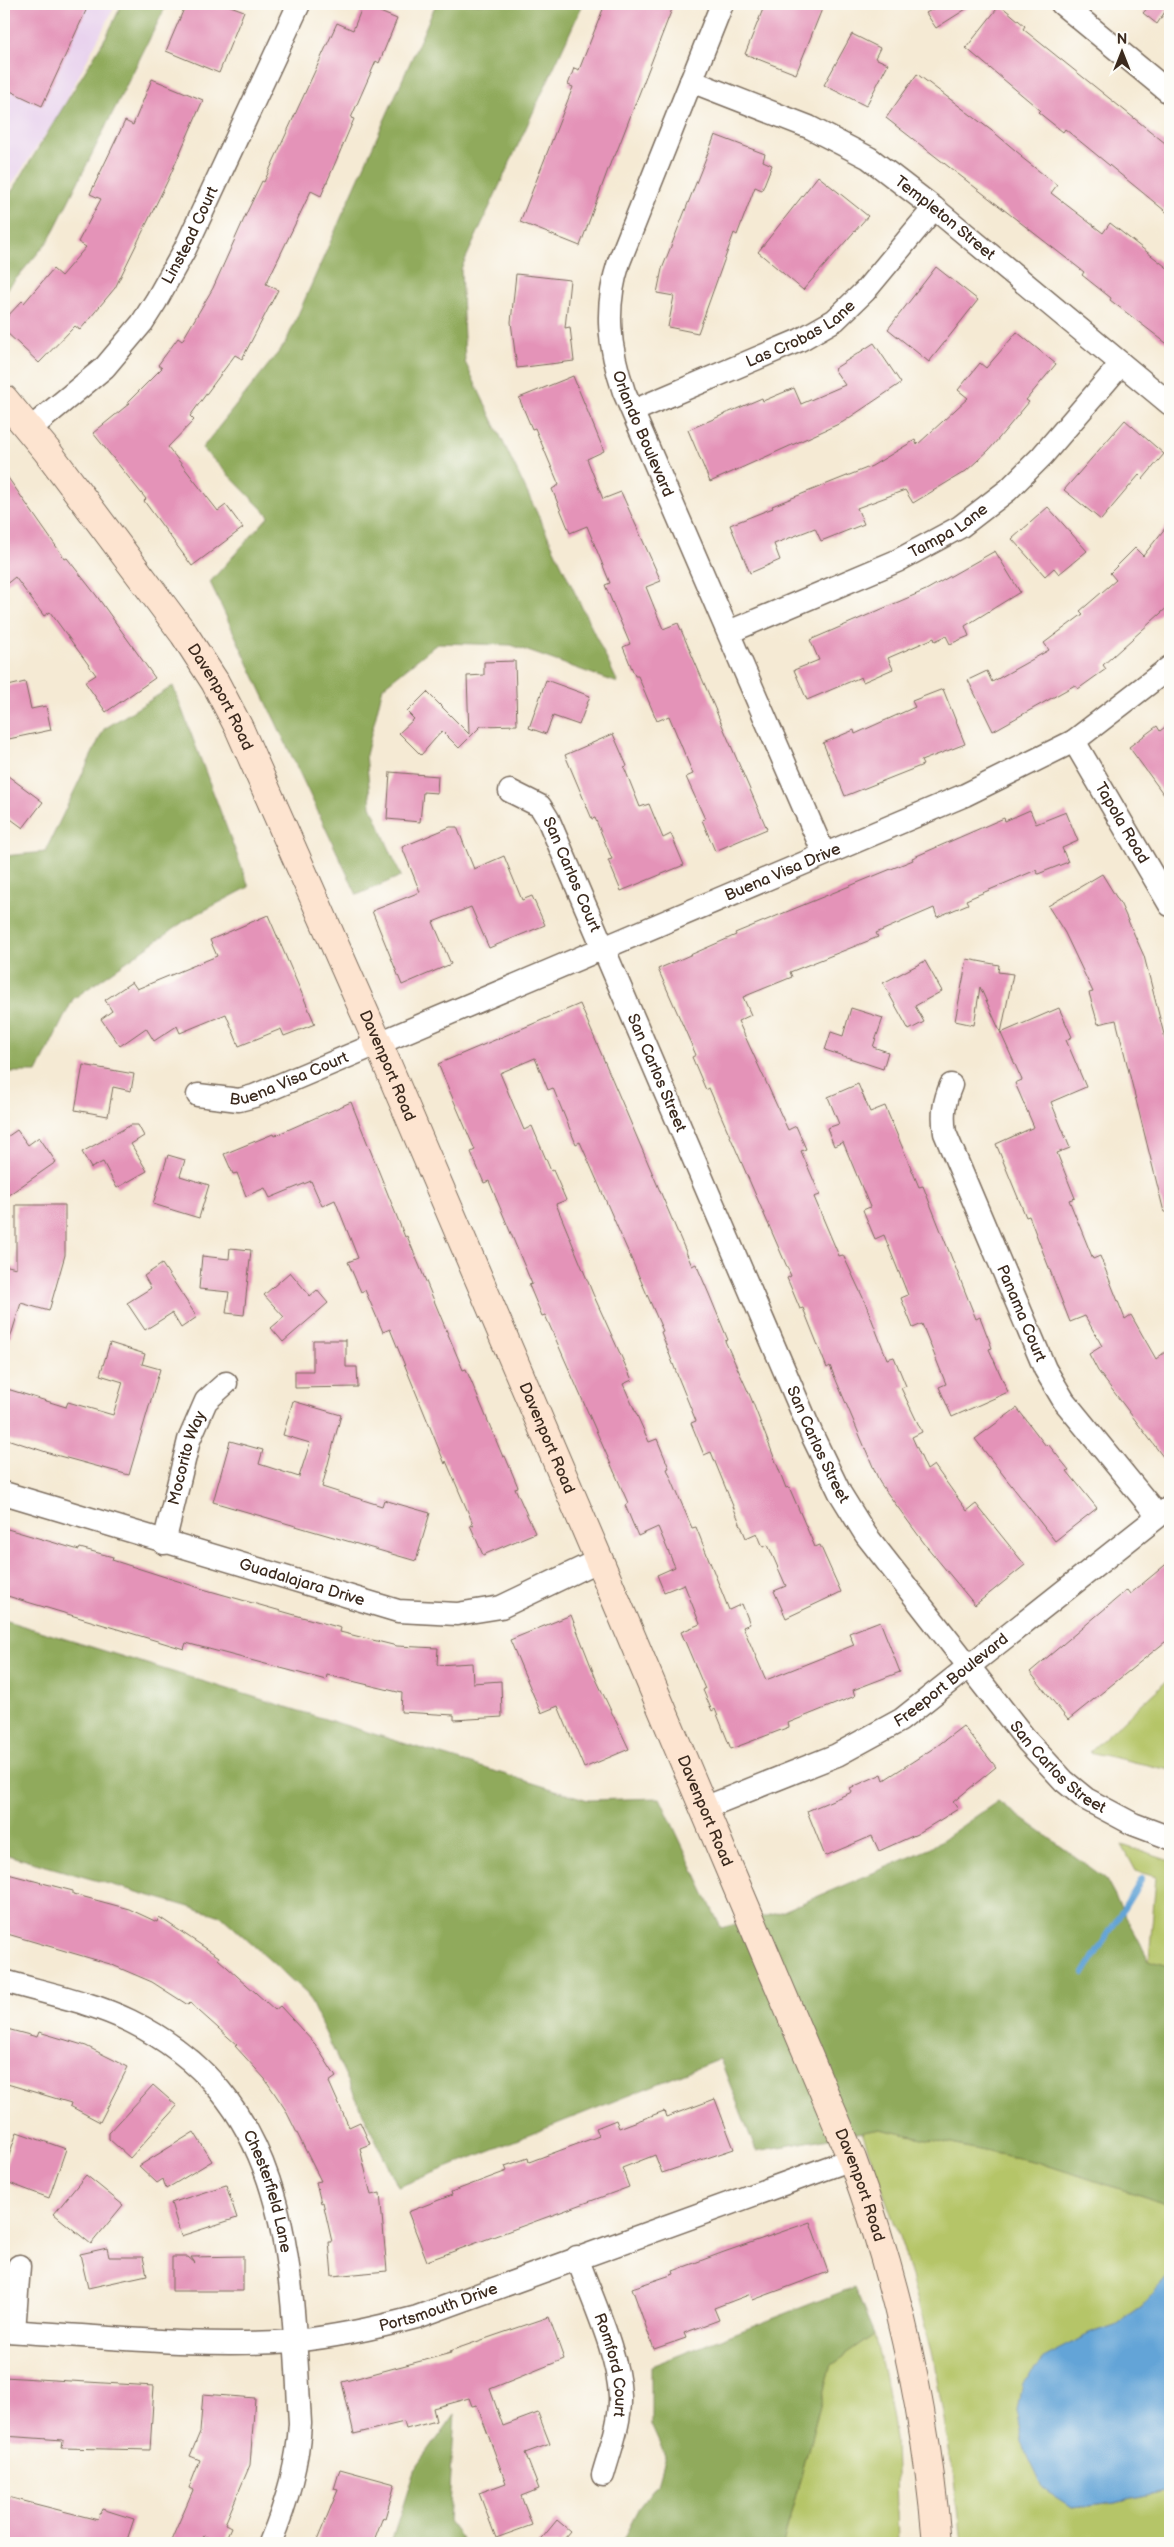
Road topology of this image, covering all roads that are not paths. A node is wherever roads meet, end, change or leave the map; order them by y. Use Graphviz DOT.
graph roads {
  1 [pos="299,4"];
  2 [pos="722,4"];
  3 [pos="1062,4"];
  4 [pos="691,81"];
  5 [pos="1170,93"];
  6 [pos="934,208"];
  7 [pos="1121,364"];
  8 [pos="4,400"];
  9 [pos="1170,404"];
  10 [pos="633,411"];
  11 [pos="30,429"];
  12 [pos="729,632"];
  13 [pos="1170,668"];
  14 [pos="1074,741"];
  15 [pos="510,791"];
  16 [pos="824,854"];
  17 [pos="1170,905"];
  18 [pos="604,947"];
  19 [pos="378,1043"];
  20 [pos="951,1085"];
  21 [pos="198,1095"];
  22 [pos="226,1383"];
  23 [pos="4,1494"];
  24 [pos="1164,1512"];
  25 [pos="164,1543"];
  26 [pos="599,1560"];
  27 [pos="969,1667"];
  28 [pos="704,1808"];
  29 [pos="1170,1838"];
  30 [pos="4,1981"];
  31 [pos="852,2159"];
  32 [pos="577,2258"];
  33 [pos="19,2266"];
  34 [pos="9,2331"];
  35 [pos="294,2341"];
  36 [pos="603,2475"];
  37 [pos="270,2543"];
  38 [pos="936,2543"];
  1 -- 11 [label="street, Linstead Court"];
  2 -- 4 [label="street, Orlando Boulevard"];
  3 -- 5 [label="street"];
  4 -- 6 [label="street, Templeton Street"];
  4 -- 10 [label="street, Orlando Boulevard"];
  6 -- 7 [label="street, Templeton Street"];
  6 -- 10 [label="street, Las Crobas Lane"];
  7 -- 9 [label="street, Templeton Street"];
  7 -- 12 [label="street, Tampa Lane"];
  8 -- 11 [label="street, Davenport Road"];
  10 -- 12 [label="street, Orlando Boulevard"];
  11 -- 19 [label="street, Davenport Road"];
  12 -- 16 [label="street, Orlando Boulevard"];
  13 -- 14 [label="street, Buena Visa Drive"];
  14 -- 16 [label="street, Buena Visa Drive"];
  14 -- 17 [label="street, Tapola Road"];
  15 -- 18 [label="street, San Carlos Court"];
  16 -- 18 [label="street, Buena Visa Drive"];
  18 -- 19 [label="street, Buena Visa Drive"];
  18 -- 27 [label="street, San Carlos Street"];
  19 -- 21 [label="street, Buena Visa Court"];
  19 -- 26 [label="street, Davenport Road"];
  20 -- 24 [label="street, Panama Court"];
  22 -- 25 [label="street, Mocorito Way"];
  23 -- 25 [label="street, Guadalajara Drive"];
  24 -- 27 [label="street, Freeport Boulevard"];
  25 -- 26 [label="street, Guadalajara Drive"];
  26 -- 28 [label="street, Davenport Road"];
  27 -- 28 [label="street, Freeport Boulevard"];
  27 -- 29 [label="street, San Carlos Street"];
  28 -- 31 [label="street, Davenport Road"];
  30 -- 35 [label="street, Chesterfield Lane"];
  31 -- 32 [label="street, Portsmouth Drive"];
  31 -- 38 [label="street, Davenport Road"];
  32 -- 35 [label="street, Portsmouth Drive"];
  32 -- 36 [label="street, Romford Court"];
  33 -- 34 [label="street"];
  34 -- 35 [label="street, Portsmouth Drive"];
  35 -- 37 [label="street, Chesterfield Lane"];
}
